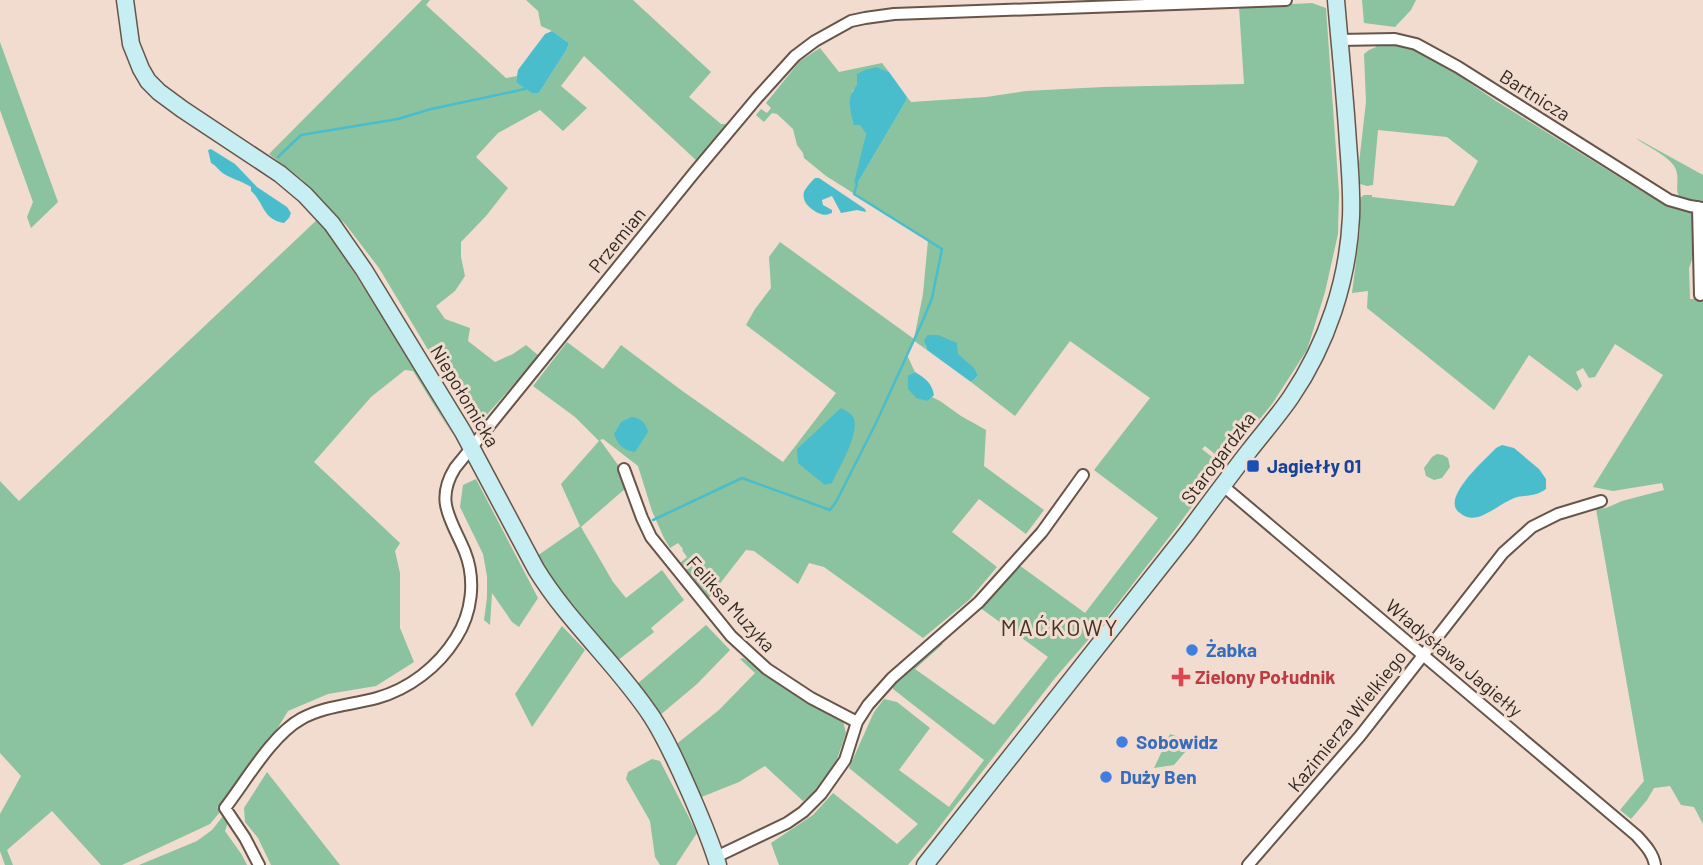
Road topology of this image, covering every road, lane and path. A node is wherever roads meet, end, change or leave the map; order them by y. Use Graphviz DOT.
graph roads {
  1 [pos="125,0"];
  2 [pos="1286,0"];
  3 [pos="1336,0"];
  4 [pos="1339,40"];
  5 [pos="1700,207"];
  6 [pos="1700,295"];
  7 [pos="472,448"];
  8 [pos="624,469"];
  9 [pos="1083,475"];
  10 [pos="1222,485"];
  11 [pos="1601,501"];
  12 [pos="1423,656"];
  13 [pos="857,722"];
  14 [pos="717,861"];
  15 [pos="259,865"];
  16 [pos="925,865"];
  17 [pos="1248,865"];
  18 [pos="1655,865"];
  1 -- 7 [label="main road, Niepołomicka"];
  2 -- 7 [label="street, Przemian"];
  3 -- 4 [label="main road, Starogardzka"];
  4 -- 5 [label="street, Bartnicza"];
  4 -- 10 [label="main road, Starogardzka"];
  5 -- 6 [label="street"];
  7 -- 14 [label="main road, Niepołomicka"];
  7 -- 15 [label="street, Przemian"];
  8 -- 13 [label="street, Feliksa Muzyka"];
  9 -- 13 [label="street"];
  10 -- 12 [label="street, Władysława Jagiełły"];
  10 -- 16 [label="main road, Starogardzka"];
  11 -- 12 [label="street, Kazimierza Wielkiego"];
  12 -- 17 [label="street, Kazimierza Wielkiego"];
  12 -- 18 [label="street, Władysława Jagiełły"];
  13 -- 14 [label="street"];
}
